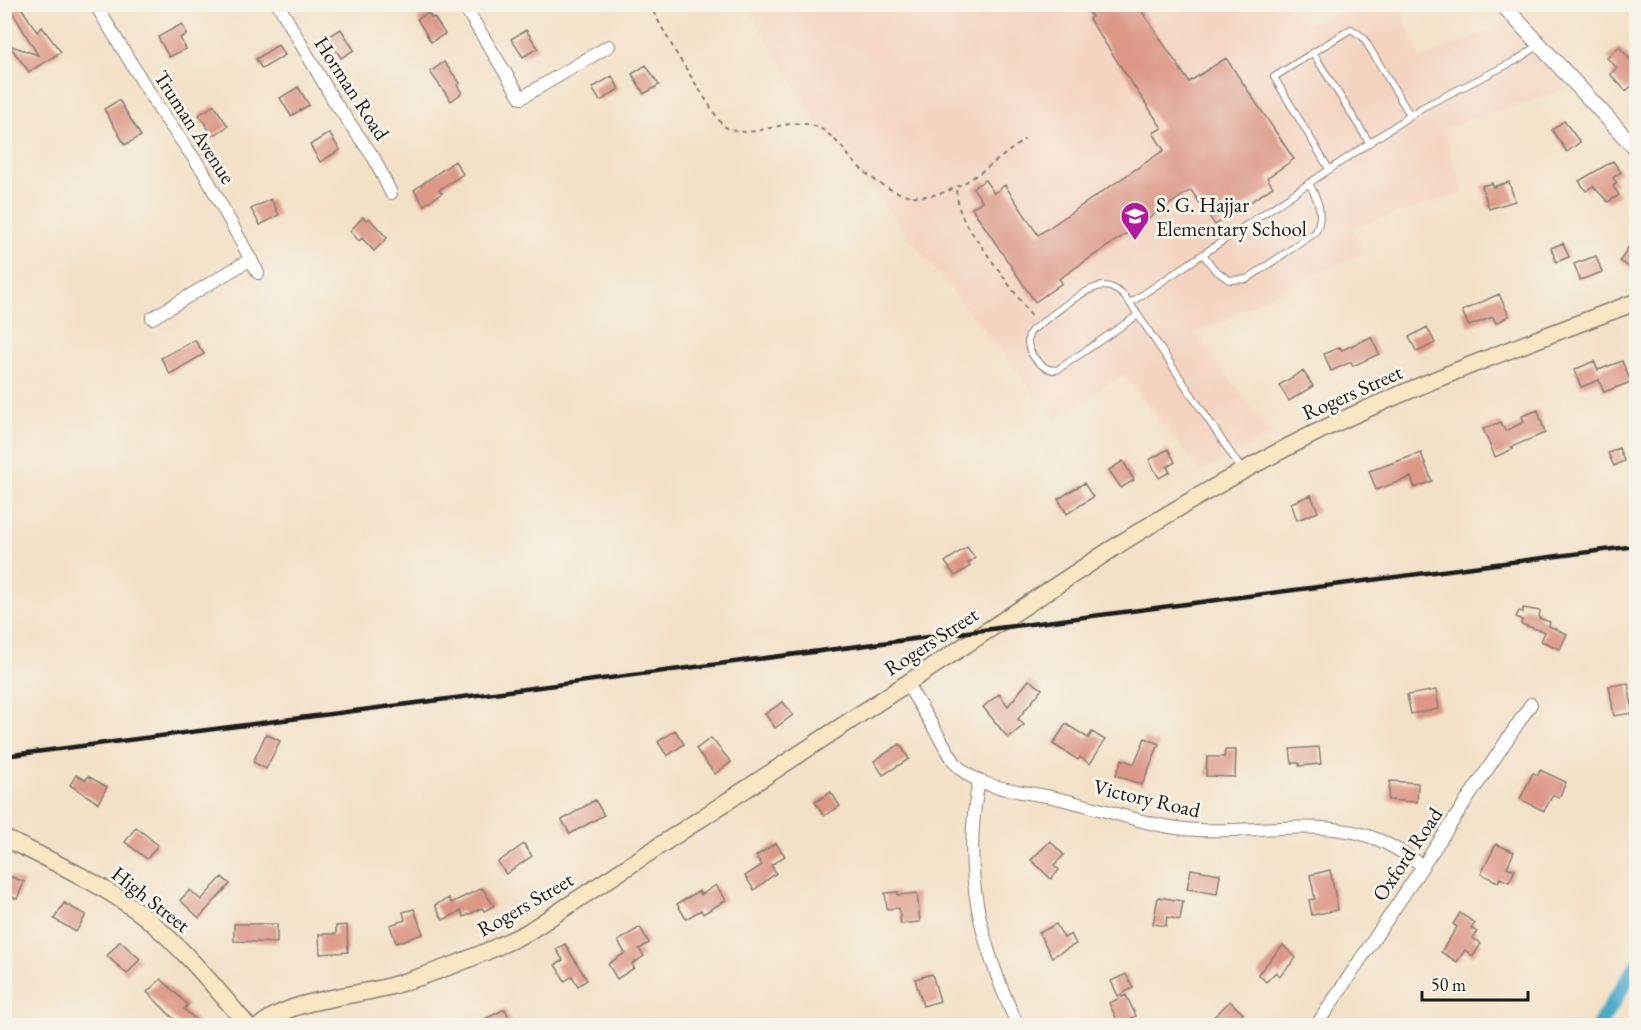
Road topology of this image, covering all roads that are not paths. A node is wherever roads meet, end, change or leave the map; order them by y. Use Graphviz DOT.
graph roads {
  1 [pos="95,4"];
  2 [pos="278,4"];
  3 [pos="463,4"];
  4 [pos="1502,4"];
  5 [pos="1539,45"];
  6 [pos="609,46"];
  7 [pos="1313,53"];
  8 [pos="1410,115"];
  9 [pos="1370,142"];
  10 [pos="1636,149"];
  11 [pos="1329,170"];
  12 [pos="1309,183"];
  13 [pos="391,194"];
  14 [pos="1203,254"];
  15 [pos="251,258"];
  16 [pos="258,273"];
  17 [pos="1636,302"];
  18 [pos="1130,303"];
  19 [pos="1138,315"];
  20 [pos="152,318"];
  21 [pos="1242,471"];
  22 [pos="907,684"];
  23 [pos="1531,704"];
  24 [pos="979,781"];
  25 [pos="4,838"];
  26 [pos="1422,865"];
  27 [pos="248,1026"];
  28 [pos="260,1026"];
  29 [pos="1018,1026"];
  30 [pos="1316,1026"];
  1 -- 15 [label="street, Truman Avenue"];
  2 -- 13 [label="street, Horman Road"];
  3 -- 6 [label="street"];
  4 -- 5 [label="street"];
  5 -- 8 [label="lane"];
  5 -- 10 [label="street"];
  7 -- 8 [label="lane"];
  7 -- 9 [label="lane"];
  7 -- 11 [label="lane"];
  8 -- 9 [label="lane"];
  9 -- 11 [label="lane"];
  11 -- 12 [label="lane"];
  12 -- 14 [label="lane"];
  12 -- 14 [label="lane"];
  14 -- 18 [label="lane"];
  15 -- 16 [label="street, Truman Avenue"];
  15 -- 20 [label="street"];
  17 -- 21 [label="main road, Rogers Street"];
  18 -- 19 [label="lane"];
  18 -- 19 [label="lane"];
  19 -- 21 [label="lane"];
  21 -- 22 [label="main road, Rogers Street"];
  22 -- 24 [label="street, Victory Road"];
  22 -- 28 [label="main road, Rogers Street"];
  23 -- 26 [label="street, Oxford Road"];
  24 -- 26 [label="street, Victory Road"];
  24 -- 29 [label="street"];
  25 -- 27 [label="main road, High Street"];
  26 -- 30 [label="street, Oxford Road"];
}
